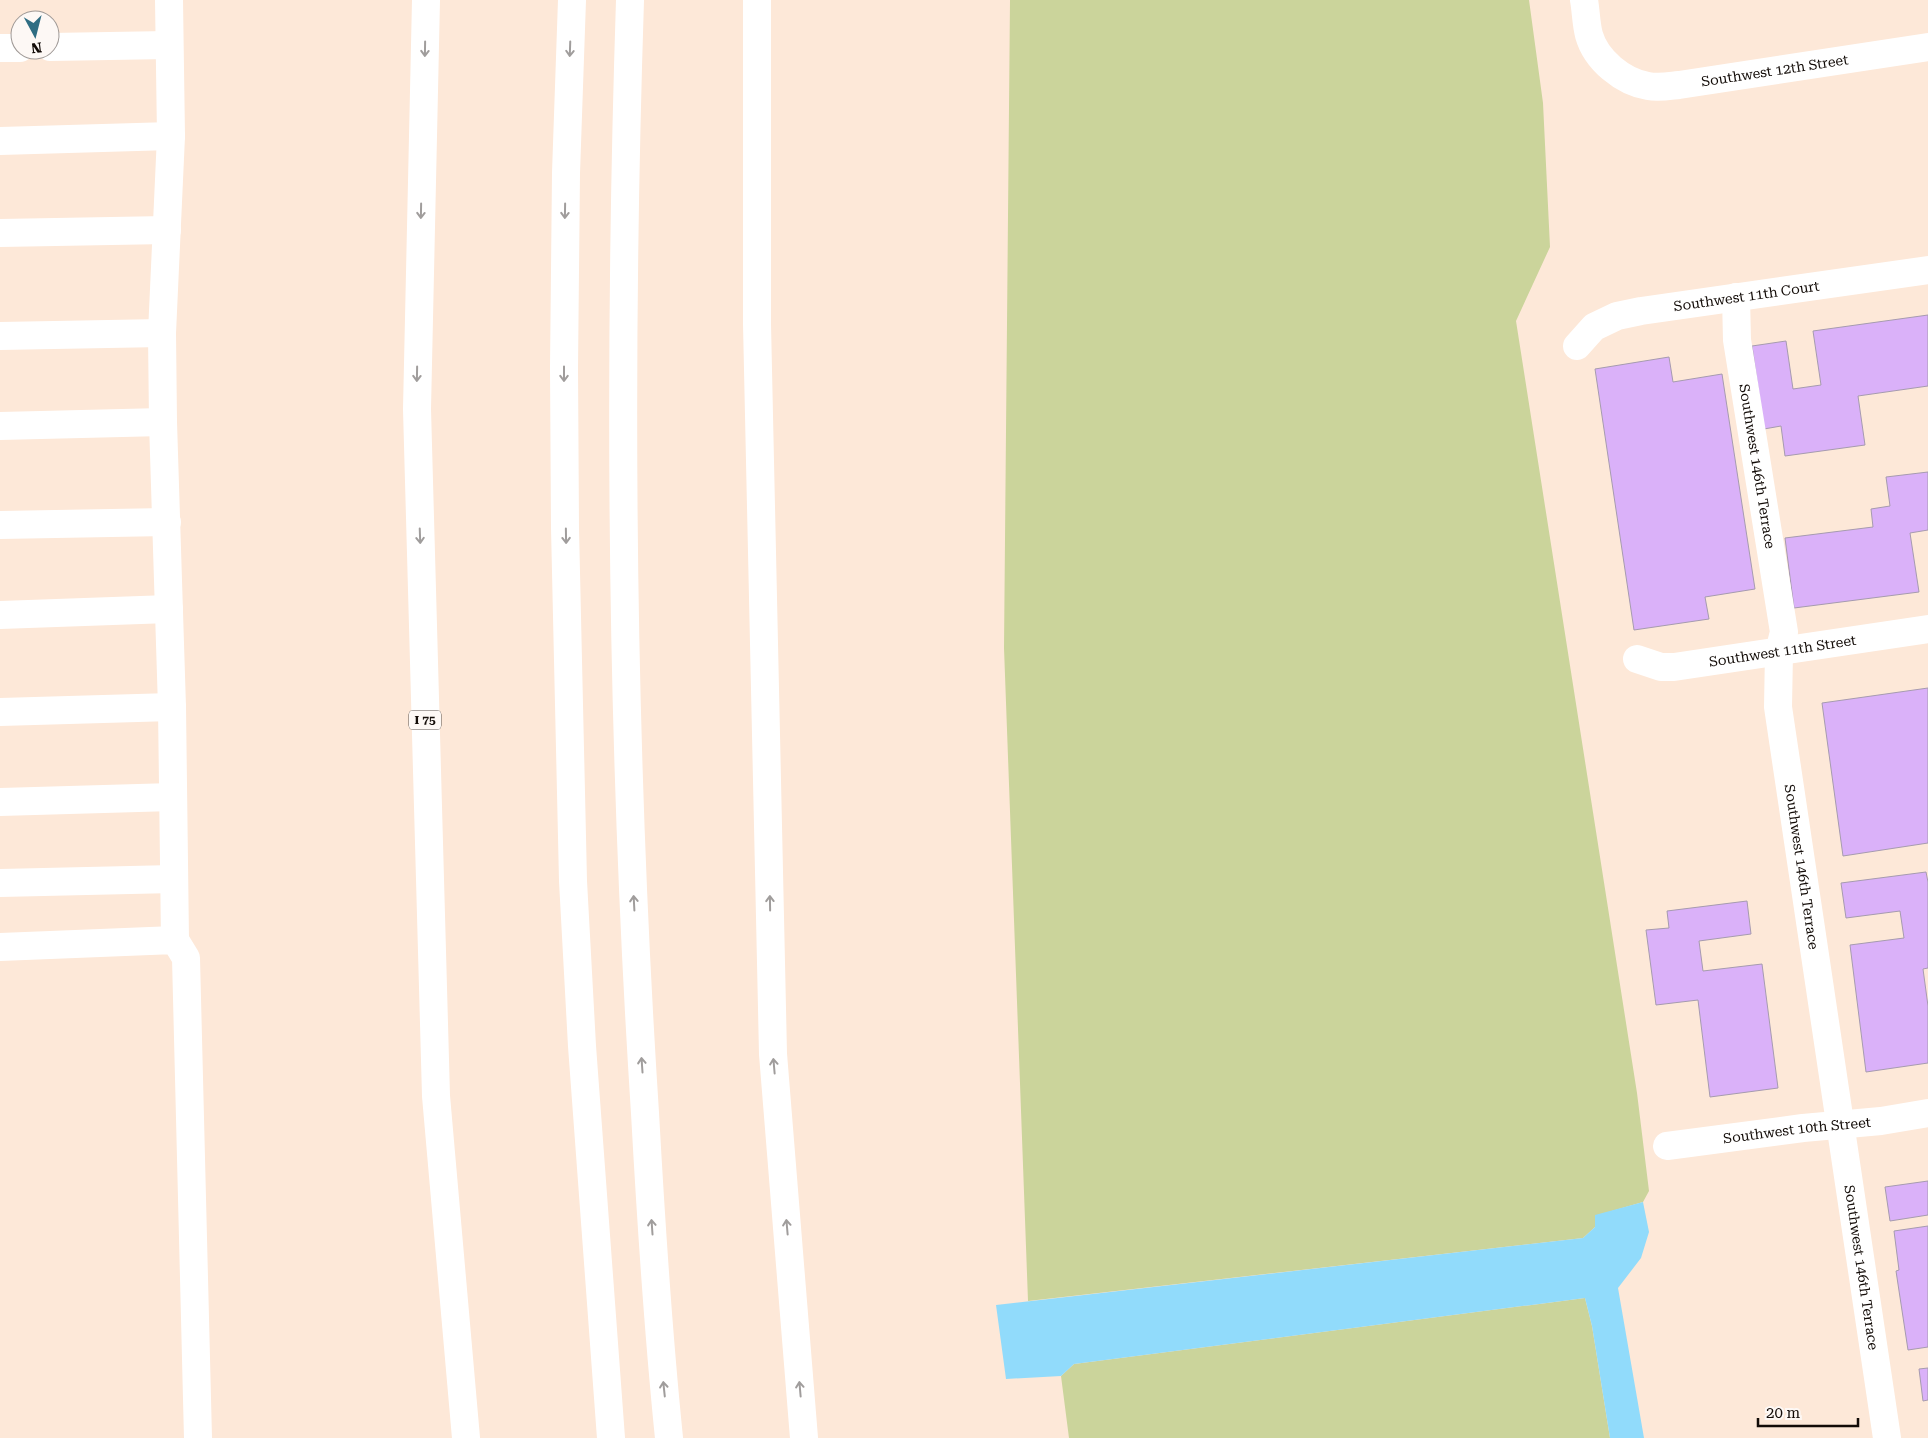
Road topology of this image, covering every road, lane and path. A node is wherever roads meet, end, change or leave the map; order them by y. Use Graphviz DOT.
graph roads {
  1 [pos="169,0"];
  2 [pos="426,0"];
  3 [pos="572,0"];
  4 [pos="630,0"];
  5 [pos="757,0"];
  6 [pos="1584,0"];
  7 [pos="169,45"];
  8 [pos="60,47"];
  9 [pos="1928,47"];
  10 [pos="170,136"];
  11 [pos="0,141"];
  12 [pos="167,230"];
  13 [pos="0,233"];
  14 [pos="1928,270"];
  15 [pos="1736,297"];
  16 [pos="162,333"];
  17 [pos="0,336"];
  18 [pos="1577,346"];
  19 [pos="163,422"];
  20 [pos="0,426"];
  21 [pos="166,522"];
  22 [pos="0,524"];
  23 [pos="169,609"];
  24 [pos="0,614"];
  25 [pos="1928,629"];
  26 [pos="1779,652"];
  27 [pos="1637,659"];
  28 [pos="172,707"];
  29 [pos="0,712"];
  30 [pos="174,797"];
  31 [pos="0,802"];
  32 [pos="174,879"];
  33 [pos="0,883"];
  34 [pos="175,940"];
  35 [pos="0,947"];
  36 [pos="1928,1113"];
  37 [pos="1841,1124"];
  38 [pos="1667,1146"];
  39 [pos="198,1438"];
  40 [pos="466,1438"];
  41 [pos="611,1438"];
  42 [pos="669,1438"];
  43 [pos="804,1438"];
  44 [pos="1887,1438"];
  1 -- 7 [label="main road"];
  2 -- 40 [label="main road, I 75, one-way"];
  3 -- 41 [label="main road, one-way"];
  42 -- 4 [label="main road, one-way"];
  43 -- 5 [label="main road, one-way"];
  6 -- 9 [label="main road, Southwest 12th Street"];
  7 -- 8 [label="main road"];
  7 -- 10 [label="main road"];
  10 -- 11 [label="main road"];
  10 -- 12 [label="main road"];
  12 -- 13 [label="main road"];
  12 -- 16 [label="main road"];
  14 -- 15 [label="main road, Southwest 11th Court"];
  15 -- 18 [label="main road, Southwest 11th Court"];
  15 -- 26 [label="main road, Southwest 146th Terrace"];
  16 -- 17 [label="main road"];
  16 -- 19 [label="main road"];
  19 -- 20 [label="main road"];
  19 -- 21 [label="main road"];
  21 -- 22 [label="main road"];
  21 -- 23 [label="main road"];
  23 -- 24 [label="main road"];
  23 -- 28 [label="main road"];
  25 -- 26 [label="main road, Southwest 11th Street"];
  26 -- 27 [label="main road, Southwest 11th Street"];
  26 -- 37 [label="main road, Southwest 146th Terrace"];
  28 -- 29 [label="main road"];
  28 -- 30 [label="main road"];
  30 -- 31 [label="main road"];
  30 -- 32 [label="main road"];
  32 -- 33 [label="main road"];
  32 -- 34 [label="main road"];
  34 -- 35 [label="main road"];
  34 -- 39 [label="main road"];
  36 -- 37 [label="main road, Southwest 10th Street"];
  37 -- 38 [label="main road, Southwest 10th Street"];
  37 -- 44 [label="main road, Southwest 146th Terrace"];
}
